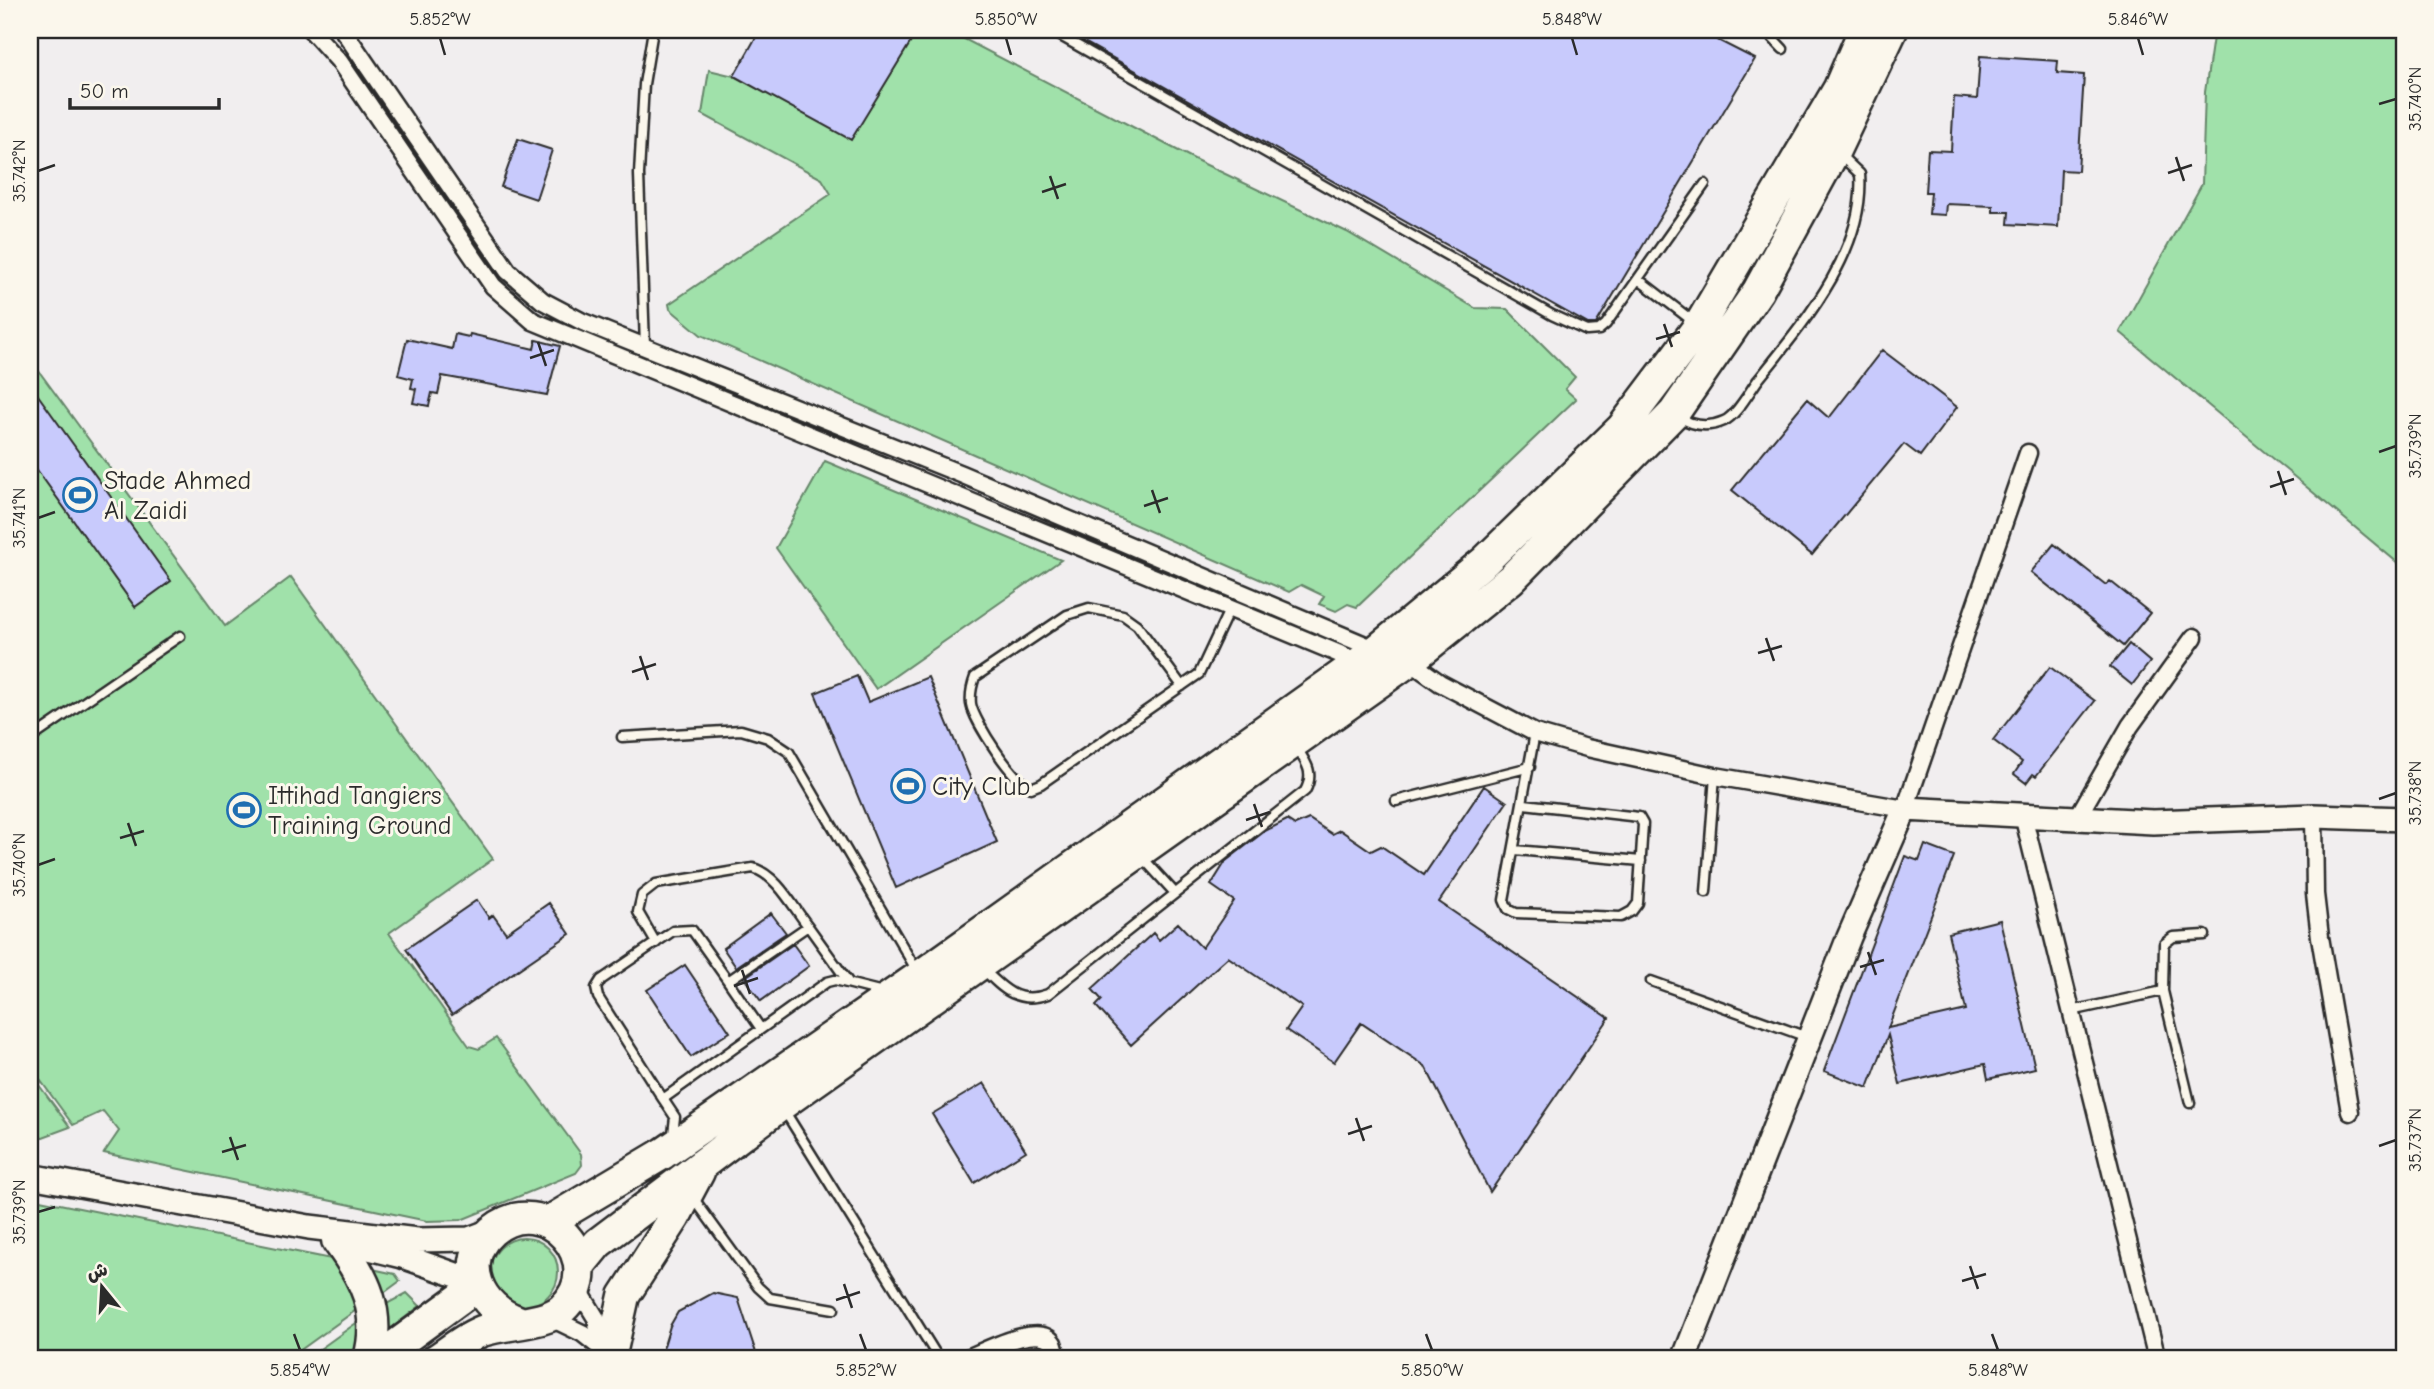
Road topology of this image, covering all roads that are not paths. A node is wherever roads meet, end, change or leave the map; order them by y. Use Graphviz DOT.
graph roads {
  1 [pos="311,30"];
  2 [pos="343,30"];
  3 [pos="653,30"];
  4 [pos="1050,30"];
  5 [pos="1765,30"];
  6 [pos="1864,30"];
  7 [pos="1892,30"];
  8 [pos="1783,49"];
  9 [pos="1835,150"];
  10 [pos="1706,184"];
  11 [pos="1638,279"];
  12 [pos="1699,326"];
  13 [pos="645,346"];
  14 [pos="1674,413"];
  15 [pos="2028,453"];
  16 [pos="1230,608"];
  17 [pos="180,636"];
  18 [pos="2194,637"];
  19 [pos="1368,656"];
  20 [pos="1409,661"];
  21 [pos="1182,686"];
  22 [pos="1535,733"];
  23 [pos="622,737"];
  24 [pos="30,739"];
  25 [pos="1294,745"];
  26 [pos="1530,767"];
  27 [pos="1715,776"];
  28 [pos="1396,801"];
  29 [pos="1524,804"];
  30 [pos="1905,809"];
  31 [pos="2023,815"];
  32 [pos="2314,816"];
  33 [pos="2077,818"];
  34 [pos="2404,818"];
  35 [pos="1514,850"];
  36 [pos="1139,853"];
  37 [pos="1641,861"];
  38 [pos="1174,892"];
  39 [pos="1706,892"];
  40 [pos="808,926"];
  41 [pos="2205,935"];
  42 [pos="656,943"];
  43 [pos="979,966"];
  44 [pos="920,976"];
  45 [pos="728,981"];
  46 [pos="1651,981"];
  47 [pos="849,983"];
  48 [pos="2163,991"];
  49 [pos="893,995"];
  50 [pos="2071,1010"];
  51 [pos="761,1029"];
  52 [pos="1810,1038"];
  53 [pos="663,1099"];
  54 [pos="2190,1103"];
  55 [pos="780,1105"];
  56 [pos="2350,1112"];
  57 [pos="664,1153"];
  58 [pos="703,1164"];
  59 [pos="30,1176"];
  60 [pos="688,1191"];
  61 [pos="550,1221"];
  62 [pos="309,1227"];
  63 [pos="493,1230"];
  64 [pos="337,1240"];
  65 [pos="578,1276"];
  66 [pos="477,1284"];
  67 [pos="834,1309"];
  68 [pos="549,1317"];
  69 [pos="518,1321"];
  70 [pos="605,1356"];
  71 [pos="369,1359"];
  72 [pos="377,1359"];
  73 [pos="437,1359"];
  74 [pos="939,1359"];
  75 [pos="965,1359"];
  76 [pos="1058,1359"];
  77 [pos="1684,1359"];
  78 [pos="2157,1359"];
  1 -- 16 [label="street"];
  2 -- 13 [label="street"];
  3 -- 13 [label="lane"];
  4 -- 11 [label="lane"];
  5 -- 8 [label="lane"];
  6 -- 12 [label="highway"];
  7 -- 9 [label="highway"];
  9 -- 14 [label="highway"];
  9 -- 14 [label="lane"];
  10 -- 11 [label="lane"];
  11 -- 12 [label="lane"];
  12 -- 19 [label="highway"];
  13 -- 19 [label="street"];
  14 -- 20 [label="highway"];
  15 -- 30 [label="street"];
  16 -- 19 [label="street"];
  16 -- 21 [label="lane"];
  17 -- 24 [label="lane"];
  18 -- 33 [label="street"];
  19 -- 44 [label="highway"];
  20 -- 22 [label="street"];
  20 -- 25 [label="highway"];
  21 -- 21 [label="lane"];
  22 -- 26 [label="lane"];
  22 -- 27 [label="street"];
  23 -- 44 [label="lane"];
  25 -- 36 [label="highway"];
  25 -- 38 [label="lane"];
  26 -- 28 [label="lane"];
  26 -- 29 [label="lane"];
  27 -- 30 [label="street"];
  27 -- 39 [label="lane"];
  29 -- 35 [label="lane"];
  29 -- 37 [label="lane"];
  30 -- 31 [label="street"];
  30 -- 52 [label="street"];
  31 -- 33 [label="street"];
  31 -- 50 [label="street"];
  32 -- 33 [label="street"];
  32 -- 34 [label="street"];
  32 -- 56 [label="street"];
  35 -- 37 [label="lane"];
  35 -- 37 [label="lane"];
  36 -- 38 [label="lane"];
  36 -- 43 [label="highway"];
  38 -- 43 [label="lane"];
  40 -- 42 [label="lane"];
  40 -- 45 [label="lane"];
  40 -- 47 [label="lane"];
  41 -- 48 [label="lane"];
  42 -- 45 [label="lane"];
  42 -- 53 [label="lane"];
  43 -- 55 [label="highway"];
  44 -- 49 [label="highway"];
  45 -- 51 [label="lane"];
  46 -- 52 [label="lane"];
  47 -- 49 [label="lane"];
  47 -- 51 [label="lane"];
  48 -- 50 [label="lane"];
  48 -- 54 [label="lane"];
  49 -- 57 [label="highway"];
  50 -- 78 [label="street"];
  51 -- 53 [label="lane"];
  52 -- 77 [label="street"];
  53 -- 57 [label="lane"];
  55 -- 58 [label="highway"];
  55 -- 74 [label="lane"];
  57 -- 61 [label="highway"];
  58 -- 60 [label="highway"];
  58 -- 65 [label="highway"];
  59 -- 62 [label="street"];
  60 -- 67 [label="lane"];
  60 -- 70 [label="highway"];
  61 -- 63 [label="highway"];
  61 -- 65 [label="highway"];
  62 -- 63 [label="street"];
  62 -- 64 [label="street"];
  63 -- 66 [label="highway"];
  64 -- 66 [label="street"];
  64 -- 71 [label="highway"];
  65 -- 68 [label="highway"];
  65 -- 70 [label="street"];
  66 -- 69 [label="highway"];
  66 -- 72 [label="highway"];
  68 -- 69 [label="highway"];
  68 -- 70 [label="street"];
  69 -- 73 [label="highway"];
  75 -- 76 [label="street"];
}
